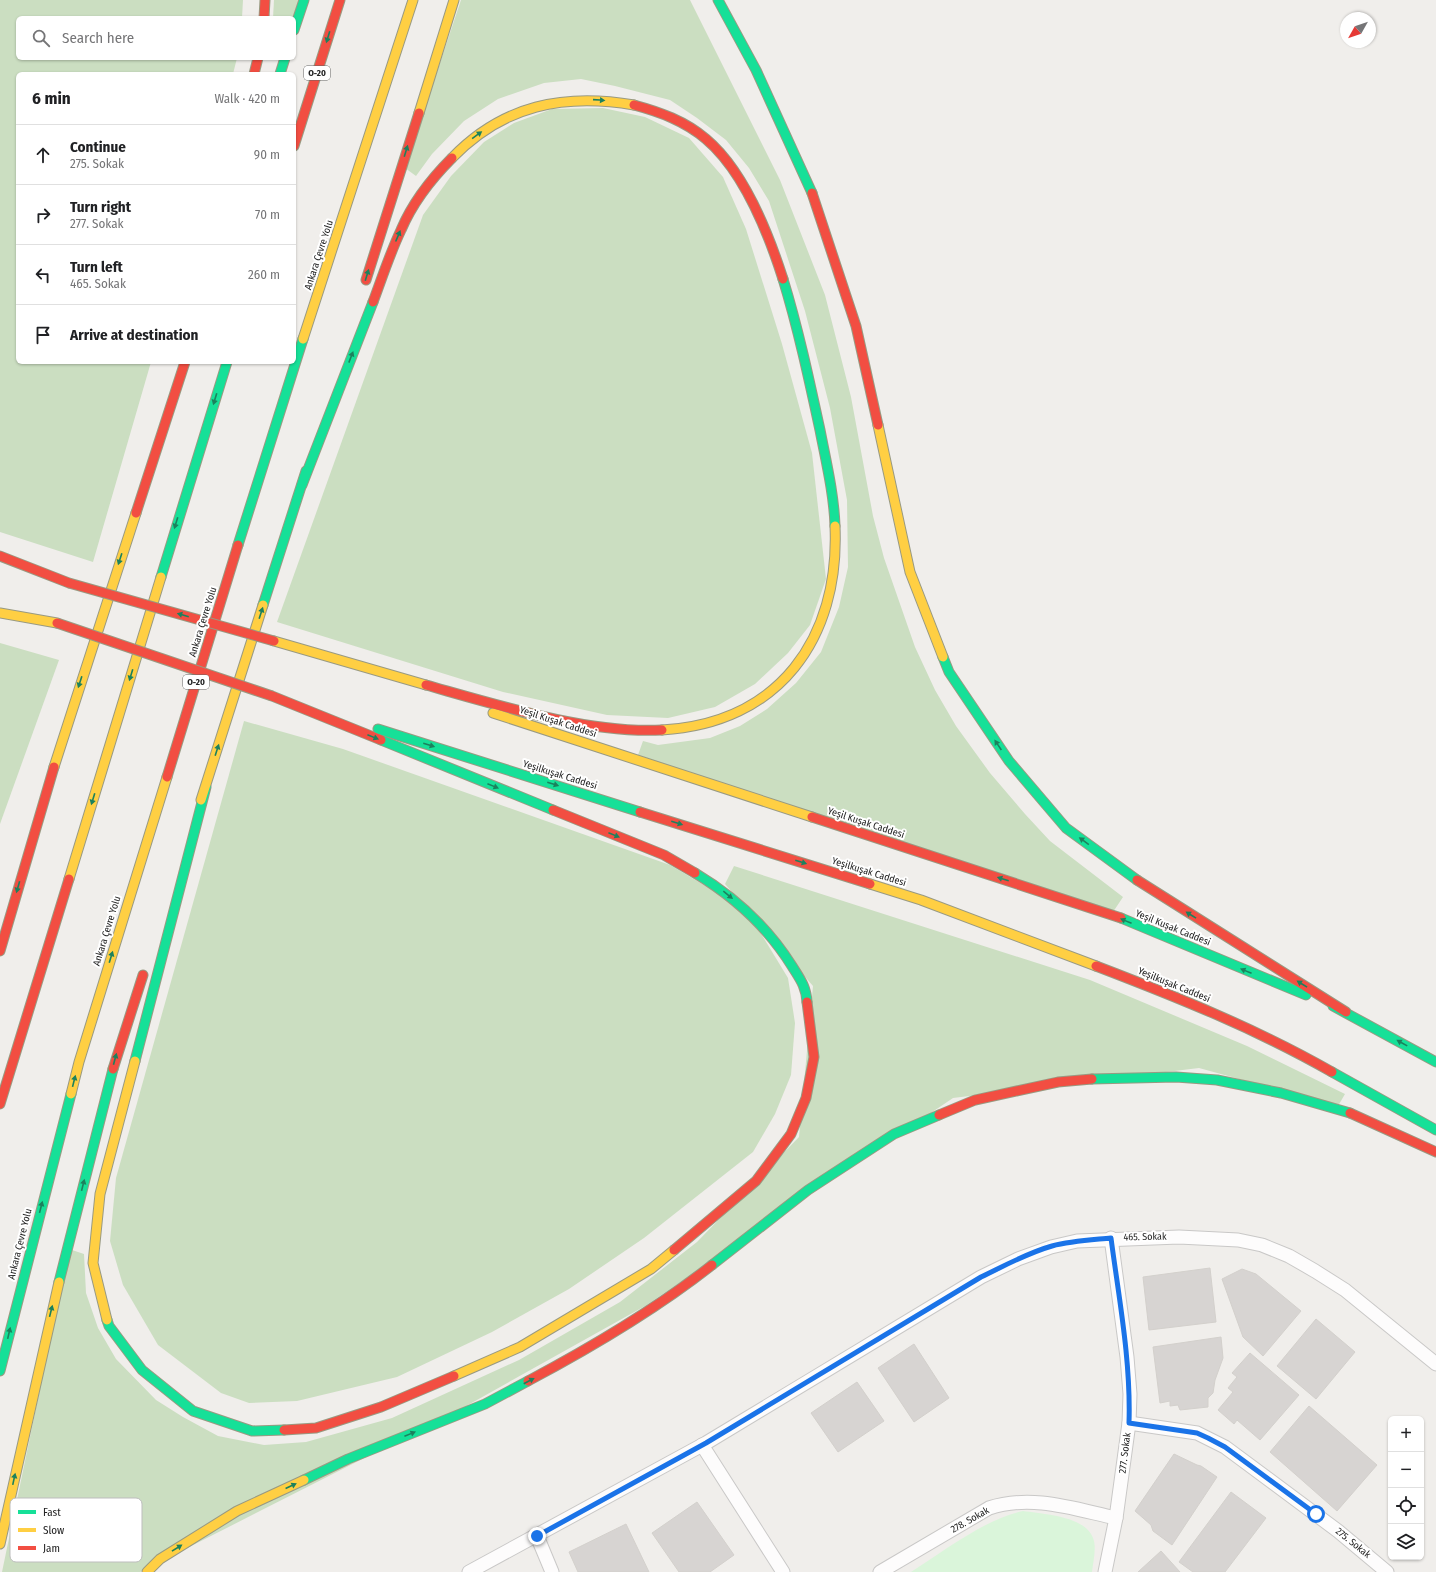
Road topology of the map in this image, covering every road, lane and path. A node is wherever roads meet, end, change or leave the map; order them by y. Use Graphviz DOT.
graph roads {
  1 [pos="265,0"];
  2 [pos="304,0"];
  3 [pos="340,0"];
  4 [pos="413,0"];
  5 [pos="454,0"];
  6 [pos="718,0"];
  7 [pos="264,16"];
  8 [pos="296,24"];
  9 [pos="258,60"];
  10 [pos="284,60"];
  11 [pos="254,72"];
  12 [pos="281,72"];
  13 [pos="296,140"];
  14 [pos="364,288"];
  15 [pos="344,348"];
  16 [pos="296,362"];
  17 [pos="174,364"];
  18 [pos="183,364"];
  19 [pos="225,364"];
  20 [pos="295,364"];
  21 [pos="302,485"];
  22 [pos="127,535"];
  23 [pos="0,556"];
  24 [pos="0,560"];
  25 [pos="69,583"];
  26 [pos="0,604"];
  27 [pos="0,613"];
  28 [pos="57,623"];
  29 [pos="274,641"];
  30 [pos="272,696"];
  31 [pos="48,784"];
  32 [pos="206,787"];
  33 [pos="8,890"];
  34 [pos="164,913"];
  35 [pos="0,951"];
  36 [pos="146,964"];
  37 [pos="1346,1012"];
  38 [pos="1436,1062"];
  39 [pos="0,1104"];
  40 [pos="1436,1130"];
  41 [pos="1436,1152"];
  42 [pos="1111,1238"];
  43 [pos="1436,1364"];
  44 [pos="0,1371"];
  45 [pos="1129,1423"];
  46 [pos="702,1445"];
  47 [pos="10,1498"];
  48 [pos="10,1498"];
  49 [pos="1116,1518"];
  50 [pos="537,1536"];
  51 [pos="0,1544"];
  52 [pos="147,1572"];
  53 [pos="469,1572"];
  54 [pos="552,1572"];
  55 [pos="784,1572"];
  56 [pos="880,1572"];
  57 [pos="1105,1572"];
  58 [pos="1387,1572"];
  1 -- 7 [label="main road"];
  2 -- 8 [label="main road"];
  3 -- 13 [label="main road, O-20, one-way"];
  16 -- 4 [label="main road, Ankara Çevre Yolu / O-20, one-way"];
  14 -- 5 [label="main road, one-way"];
  37 -- 6 [label="main road, one-way"];
  9 -- 11 [label="main road"];
  10 -- 12 [label="main road"];
  15 -- 21 [label="main road"];
  17 -- 22 [label="main road"];
  18 -- 22 [label="main road"];
  19 -- 39 [label="main road, one-way"];
  44 -- 20 [label="main road, Ankara Çevre Yolu / O-20, one-way"];
  21 -- 29 [label="main road, one-way"];
  32 -- 21 [label="main road, one-way"];
  22 -- 31 [label="main road, one-way"];
  23 -- 25 [label="main road"];
  24 -- 25 [label="main road"];
  29 -- 25 [label="main road, one-way, bridge"];
  26 -- 28 [label="main road"];
  27 -- 28 [label="main road"];
  28 -- 30 [label="main road, bridge"];
  37 -- 29 [label="main road, Yeşil Kuşak Caddesi, one-way"];
  30 -- 32 [label="main road, one-way"];
  30 -- 40 [label="main road, Yeşilkuşak Caddesi, one-way"];
  31 -- 33 [label="main road"];
  31 -- 35 [label="main road, one-way"];
  32 -- 34 [label="main road"];
  48 -- 36 [label="main road, one-way"];
  38 -- 37 [label="main road, Yeşil Kuşak Caddesi, one-way"];
  52 -- 41 [label="main road, one-way"];
  42 -- 43 [label="street, 465. Sokak"];
  42 -- 45 [label="street, 277. Sokak"];
  42 -- 46 [label="street, 465. Sokak"];
  45 -- 49 [label="street, 277. Sokak"];
  45 -- 58 [label="street, 275. Sokak"];
  46 -- 50 [label="street, 465. Sokak"];
  46 -- 55 [label="street"];
  51 -- 47 [label="main road, one-way"];
  49 -- 56 [label="street, 278. Sokak"];
  49 -- 57 [label="street, 277. Sokak"];
  50 -- 53 [label="street, 465. Sokak"];
  50 -- 54 [label="street"];
}
